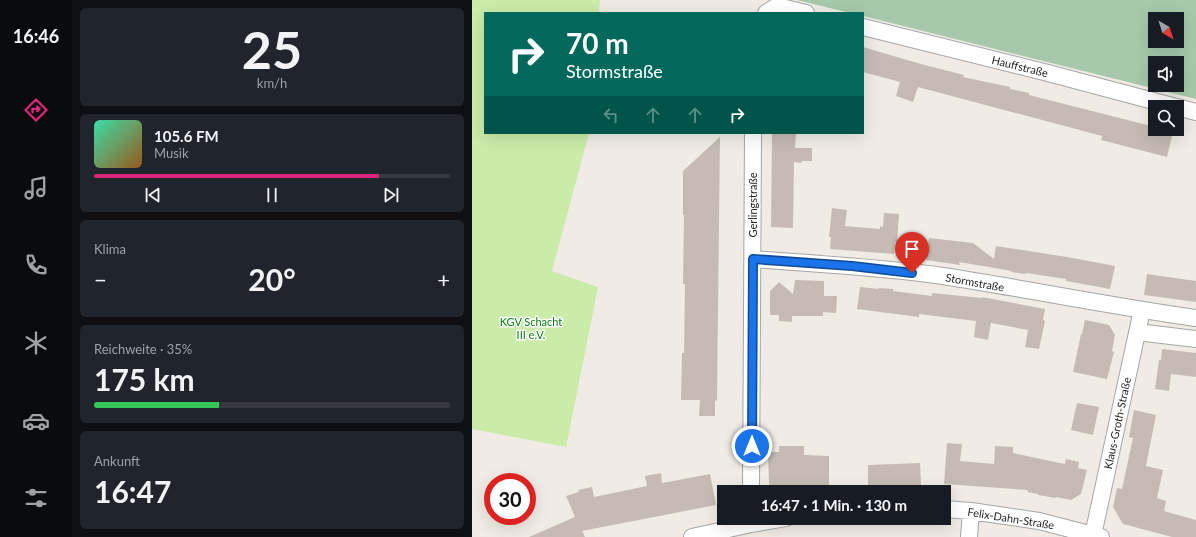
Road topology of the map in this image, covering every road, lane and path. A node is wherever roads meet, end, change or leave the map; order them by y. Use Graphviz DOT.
graph roads {
  1 [pos="772,9"];
  2 [pos="798,12"];
  3 [pos="864,27"];
  4 [pos="1150,100"];
  5 [pos="1184,109"];
  6 [pos="1196,112"];
  7 [pos="753,134"];
  8 [pos="753,259"];
  9 [pos="1142,310"];
  10 [pos="1196,318"];
  11 [pos="1137,332"];
  12 [pos="1196,339"];
  13 [pos="751,485"];
  14 [pos="951,510"];
  15 [pos="971,511"];
  16 [pos="752,526"];
  17 [pos="1097,536"];
  18 [pos="692,537"];
  19 [pos="969,537"];
  1 -- 2 [label="street"];
  3 -- 4 [label="street, Hauffstraße"];
  5 -- 6 [label="street, Hauffstraße"];
  7 -- 8 [label="street, Gerlingstraße"];
  8 -- 9 [label="street, Stormstraße"];
  8 -- 13 [label="street, Gerlingstraße"];
  9 -- 10 [label="street, Stormstraße"];
  9 -- 11 [label="street, Klaus-Groth-Straße"];
  11 -- 12 [label="street"];
  11 -- 17 [label="street, Klaus-Groth-Straße"];
  14 -- 15 [label="street, Felix-Dahn-Straße"];
  15 -- 17 [label="street, Felix-Dahn-Straße"];
  15 -- 19 [label="street"];
  16 -- 18 [label="street"];
}
